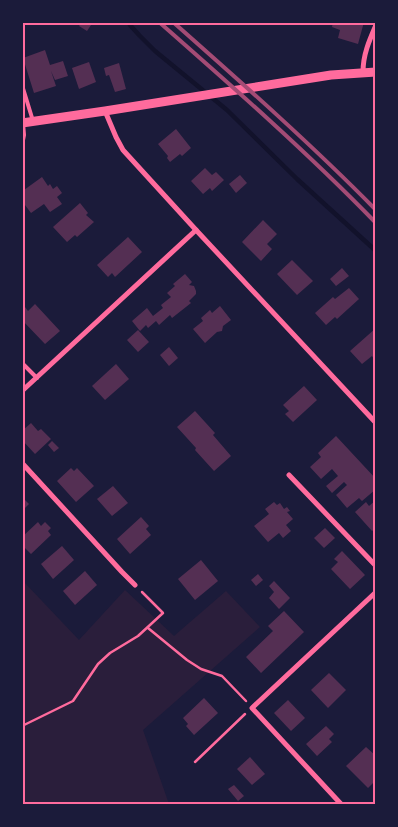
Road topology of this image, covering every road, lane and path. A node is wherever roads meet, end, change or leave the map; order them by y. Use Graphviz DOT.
graph roads {
  1 [pos="376,25"];
  2 [pos="363,72"];
  3 [pos="376,72"];
  4 [pos="22,85"];
  5 [pos="105,111"];
  6 [pos="34,121"];
  7 [pos="23,123"];
  8 [pos="22,145"];
  9 [pos="196,230"];
  10 [pos="22,363"];
  11 [pos="37,378"];
  12 [pos="22,391"];
  13 [pos="376,422"];
  14 [pos="22,463"];
  15 [pos="290,475"];
  16 [pos="376,566"];
  17 [pos="135,585"];
  18 [pos="376,592"];
  19 [pos="148,628"];
  20 [pos="252,708"];
  21 [pos="22,726"];
  22 [pos="195,762"];
  23 [pos="341,804"];
  1 -- 2 [label="street"];
  2 -- 3 [label="street"];
  2 -- 5 [label="street"];
  4 -- 6 [label="lane"];
  5 -- 6 [label="street"];
  5 -- 9 [label="street"];
  6 -- 7 [label="street"];
  7 -- 8 [label="lane"];
  9 -- 11 [label="street"];
  9 -- 13 [label="street"];
  10 -- 11 [label="lane"];
  11 -- 12 [label="street"];
  14 -- 17 [label="street"];
  15 -- 16 [label="street"];
  17 -- 19 [label="path"];
  18 -- 20 [label="street"];
  19 -- 20 [label="path"];
  19 -- 21 [label="path"];
  20 -- 22 [label="path"];
  20 -- 23 [label="street"];
}
